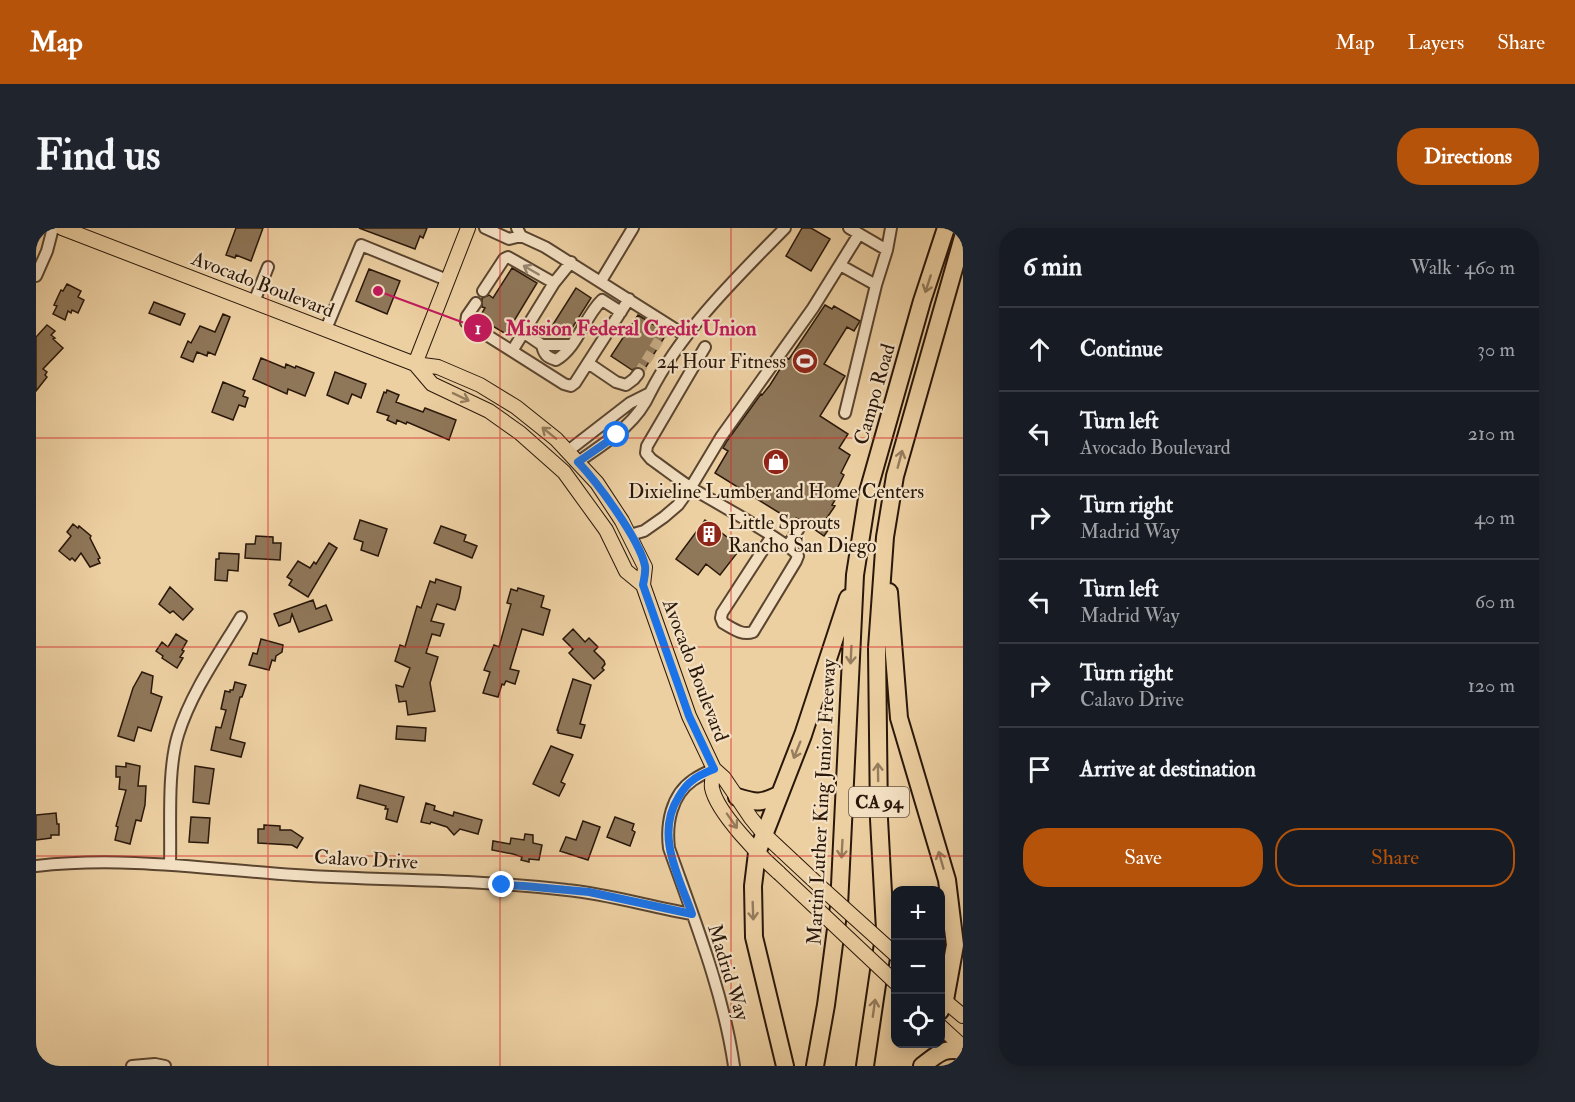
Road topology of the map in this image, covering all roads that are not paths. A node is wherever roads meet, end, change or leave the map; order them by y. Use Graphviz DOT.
graph roads {
  1 [pos="53,228"];
  2 [pos="63,228"];
  3 [pos="468,228"];
  4 [pos="485,228"];
  5 [pos="633,228"];
  6 [pos="784,228"];
  7 [pos="849,228"];
  8 [pos="891,228"];
  9 [pos="946,228"];
  10 [pos="519,232"];
  11 [pos="859,234"];
  12 [pos="963,237"];
  13 [pos="887,250"];
  14 [pos="571,262"];
  15 [pos="840,265"];
  16 [pos="268,267"];
  17 [pos="36,276"];
  18 [pos="447,280"];
  19 [pos="601,281"];
  20 [pos="554,283"];
  21 [pos="876,285"];
  22 [pos="483,291"];
  23 [pos="629,299"];
  24 [pos="254,302"];
  25 [pos="476,303"];
  26 [pos="621,312"];
  27 [pos="326,329"];
  28 [pos="524,332"];
  29 [pos="686,336"];
  30 [pos="705,347"];
  31 [pos="512,351"];
  32 [pos="415,363"];
  33 [pos="588,363"];
  34 [pos="638,374"];
  35 [pos="650,393"];
  36 [pos="845,413"];
  37 [pos="506,423"];
  38 [pos="568,451"];
  39 [pos="578,462"];
  40 [pos="691,487"];
  41 [pos="579,491"];
  42 [pos="799,528"];
  43 [pos="630,535"];
  44 [pos="772,536"];
  45 [pos="885,537"];
  46 [pos="788,546"];
  47 [pos="855,575"];
  48 [pos="643,585"];
  49 [pos="241,617"];
  50 [pos="714,769"];
  51 [pos="780,794"];
  52 [pos="737,797"];
  53 [pos="764,834"];
  54 [pos="757,853"];
  55 [pos="170,864"];
  56 [pos="36,866"];
  57 [pos="692,914"];
  58 [pos="891,950"];
  59 [pos="891,978"];
  60 [pos="944,994"];
  61 [pos="945,1005"];
  62 [pos="963,1016"];
  63 [pos="945,1031"];
  64 [pos="928,1048"];
  65 [pos="963,1049"];
  66 [pos="132,1066"];
  67 [pos="165,1066"];
  68 [pos="735,1066"];
  69 [pos="785,1066"];
  70 [pos="815,1066"];
  71 [pos="865,1066"];
  72 [pos="921,1066"];
  1 -- 17 [label="street"];
  2 -- 24 [label="main road, Avocado Boulevard"];
  3 -- 18 [label="main road"];
  4 -- 10 [label="street"];
  5 -- 19 [label="street"];
  6 -- 29 [label="street"];
  7 -- 11 [label="street"];
  8 -- 13 [label="street"];
  9 -- 47 [label="highway, Campo Road / CA 94, one-way"];
  10 -- 14 [label="street"];
  11 -- 13 [label="street"];
  11 -- 15 [label="street"];
  45 -- 12 [label="highway, CA 94, one-way"];
  13 -- 21 [label="street"];
  14 -- 19 [label="street"];
  14 -- 20 [label="street"];
  15 -- 21 [label="street"];
  15 -- 40 [label="street"];
  16 -- 24 [label="street"];
  18 -- 27 [label="street"];
  18 -- 32 [label="main road"];
  19 -- 23 [label="street"];
  20 -- 22 [label="street, one-way"];
  20 -- 28 [label="street"];
  21 -- 36 [label="street"];
  23 -- 26 [label="street"];
  23 -- 29 [label="street"];
  24 -- 27 [label="main road, Avocado Boulevard"];
  25 -- 31 [label="street"];
  26 -- 28 [label="street"];
  26 -- 33 [label="street"];
  27 -- 32 [label="main road, Avocado Boulevard"];
  28 -- 31 [label="street"];
  29 -- 35 [label="street"];
  30 -- 40 [label="street"];
  31 -- 33 [label="street"];
  32 -- 37 [label="main road, Avocado Boulevard, one-way"];
  38 -- 32 [label="main road, Avocado Boulevard, one-way"];
  33 -- 34 [label="street"];
  35 -- 38 [label="street"];
  35 -- 39 [label="street"];
  37 -- 39 [label="main road"];
  37 -- 41 [label="main road, Avocado Boulevard"];
  38 -- 39 [label="main road, Avocado Boulevard"];
  39 -- 43 [label="main road, Avocado Boulevard"];
  40 -- 43 [label="street"];
  40 -- 44 [label="street"];
  41 -- 43 [label="main road"];
  41 -- 48 [label="main road, Avocado Boulevard"];
  42 -- 46 [label="street"];
  43 -- 48 [label="main road, Avocado Boulevard"];
  44 -- 46 [label="street"];
  44 -- 46 [label="street"];
  60 -- 45 [label="highway, one-way"];
  71 -- 45 [label="highway, CA 94, one-way"];
  47 -- 51 [label="highway, one-way"];
  47 -- 70 [label="highway, Martin Luther King Junior Freeway / CA 94, one-way"];
  48 -- 50 [label="main road, Avocado Boulevard"];
  49 -- 55 [label="street"];
  50 -- 52 [label="main road, Avocado Boulevard"];
  50 -- 54 [label="main road, Avocado Boulevard, one-way"];
  50 -- 57 [label="street, Madrid Way"];
  51 -- 52 [label="highway"];
  51 -- 53 [label="highway"];
  52 -- 53 [label="main road, Avocado Boulevard"];
  53 -- 54 [label="highway"];
  53 -- 58 [label="main road, Avocado Boulevard, bridge"];
  54 -- 59 [label="main road, Avocado Boulevard, bridge"];
  54 -- 69 [label="highway, one-way"];
  55 -- 56 [label="street, Calavo Drive"];
  55 -- 57 [label="street, Calavo Drive"];
  57 -- 68 [label="street, Madrid Way"];
  61 -- 62 [label="main road"];
  63 -- 65 [label="main road"];
  64 -- 72 [label="highway"];
  65 -- 72 [label="highway"];
  66 -- 67 [label="street"];
}
